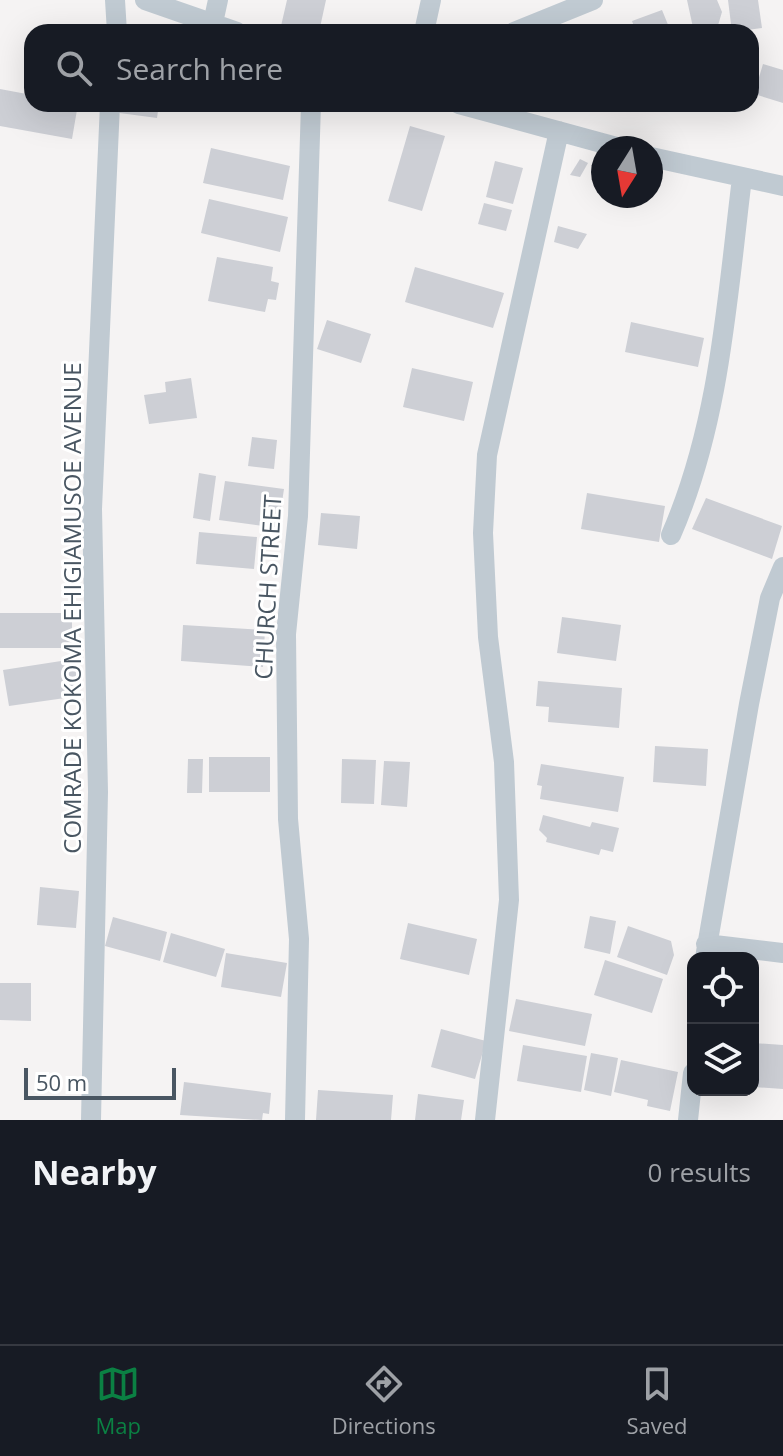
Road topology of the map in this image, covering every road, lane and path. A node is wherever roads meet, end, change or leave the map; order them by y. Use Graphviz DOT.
graph roads {
  1 [pos="115,0"];
  2 [pos="145,0"];
  3 [pos="218,0"];
  4 [pos="431,0"];
  5 [pos="593,0"];
  6 [pos="213,23"];
  7 [pos="116,24"];
  8 [pos="426,24"];
  9 [pos="534,24"];
  10 [pos="110,112"];
  11 [pos="311,112"];
  12 [pos="489,112"];
  13 [pos="559,131"];
  14 [pos="591,140"];
  15 [pos="663,160"];
  16 [pos="742,178"];
  17 [pos="783,186"];
  18 [pos="671,535"];
  19 [pos="783,567"];
  20 [pos="706,951"];
  21 [pos="783,953"];
  22 [pos="691,1096"];
  23 [pos="91,1120"];
  24 [pos="295,1120"];
  25 [pos="485,1120"];
  26 [pos="688,1120"];
  1 -- 7 [label="street"];
  2 -- 6 [label="street"];
  3 -- 6 [label="street"];
  4 -- 8 [label="street"];
  5 -- 9 [label="street"];
  10 -- 23 [label="street, COMRADE KOKOMA EHIGIAMUSOE AVENUE"];
  11 -- 24 [label="street, CHURCH STREET"];
  12 -- 13 [label="street"];
  13 -- 14 [label="street"];
  13 -- 25 [label="street"];
  15 -- 16 [label="street"];
  16 -- 17 [label="street"];
  16 -- 18 [label="street"];
  19 -- 20 [label="street"];
  20 -- 21 [label="street"];
  22 -- 26 [label="street"];
}
